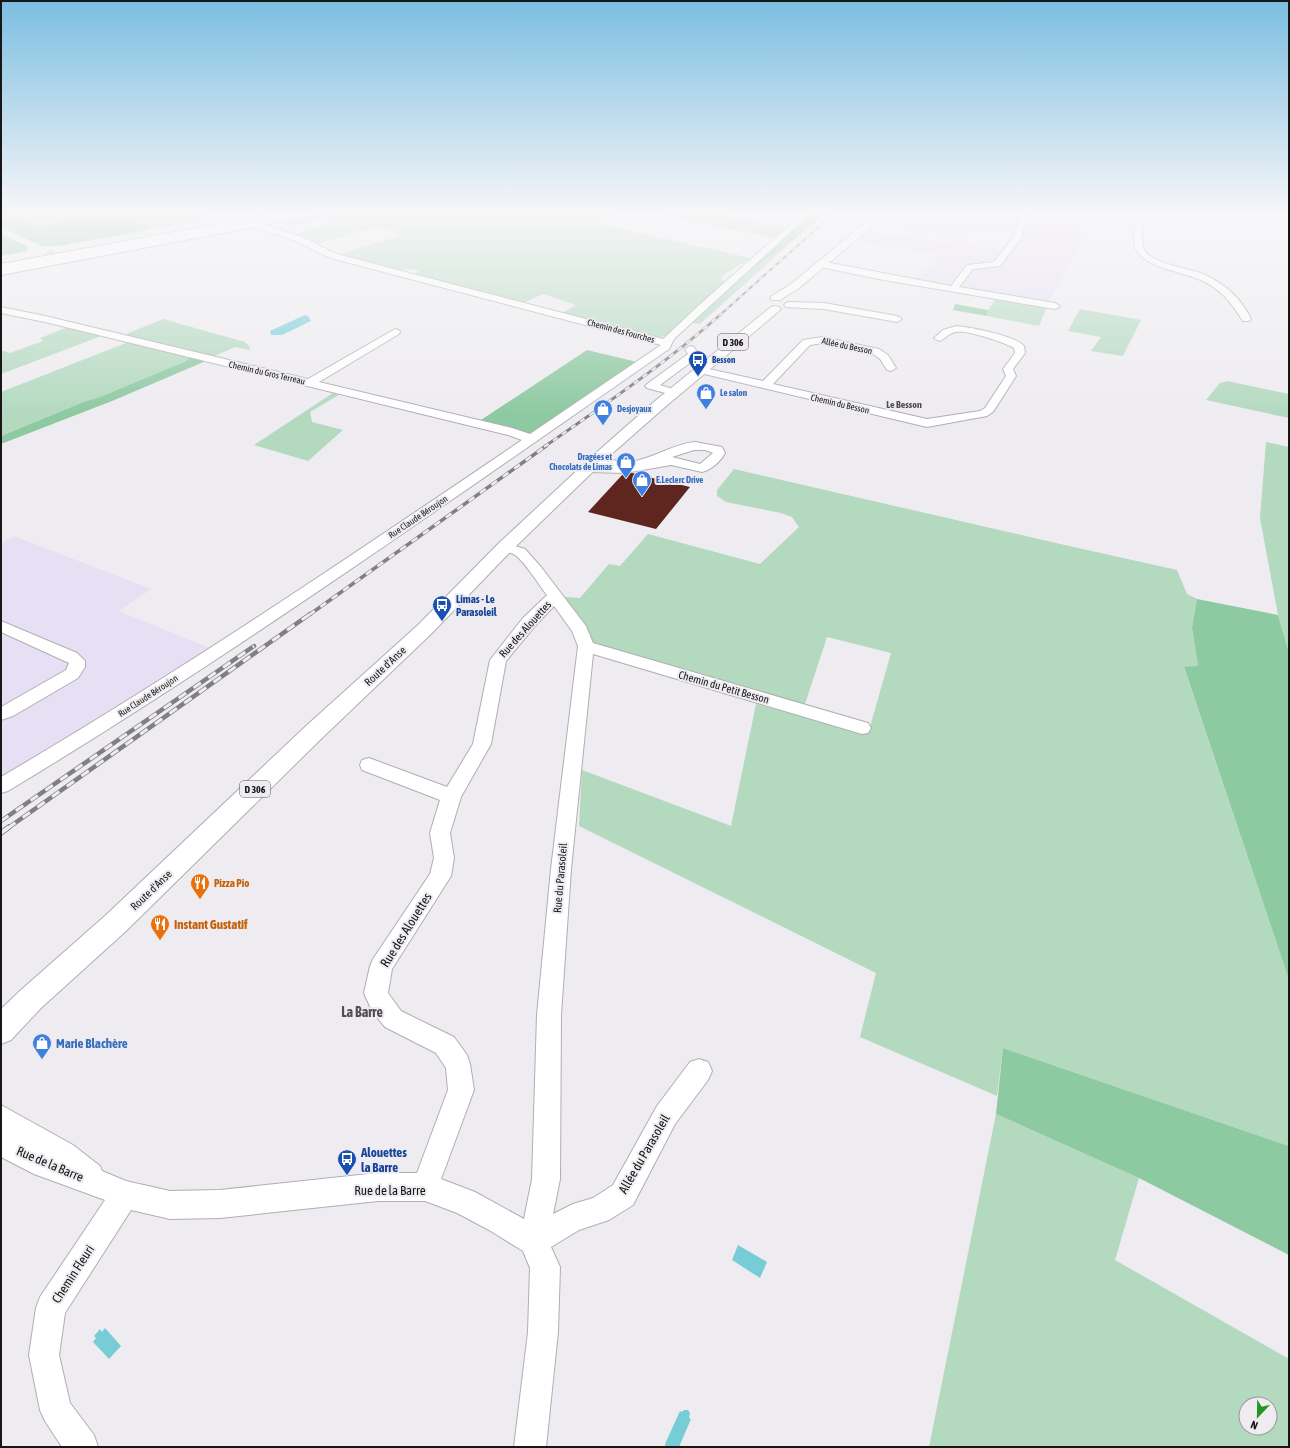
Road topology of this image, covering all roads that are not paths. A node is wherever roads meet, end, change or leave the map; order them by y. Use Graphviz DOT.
graph roads {
  1 [pos="427,281"];
  2 [pos="732,281"];
  3 [pos="801,281"];
  4 [pos="908,281"];
  5 [pos="960,281"];
  6 [pos="1210,281"];
  7 [pos="953,289"];
  8 [pos="774,303"];
  9 [pos="1055,306"];
  10 [pos="1,310"];
  11 [pos="1246,319"];
  12 [pos="897,320"];
  13 [pos="396,332"];
  14 [pos="939,338"];
  15 [pos="666,343"];
  16 [pos="690,349"];
  17 [pos="891,368"];
  18 [pos="700,370"];
  19 [pos="310,383"];
  20 [pos="765,386"];
  21 [pos="668,391"];
  22 [pos="532,439"];
  23 [pos="602,455"];
  24 [pos="589,468"];
  25 [pos="505,547"];
  26 [pos="555,596"];
  27 [pos="1,626"];
  28 [pos="586,646"];
  29 [pos="1,714"];
  30 [pos="862,728"];
  31 [pos="369,765"];
  32 [pos="1,786"];
  33 [pos="451,796"];
  34 [pos="1,1007"];
  35 [pos="1,1030"];
  36 [pos="699,1071"];
  37 [pos="1,1118"];
  38 [pos="1,1143"];
  39 [pos="425,1187"];
  40 [pos="112,1190"];
  41 [pos="533,1241"];
  42 [pos="82,1447"];
  43 [pos="530,1447"];
  1 -- 15 [label="street, Chemin des Fourches"];
  2 -- 15 [label="street, Rue Claude Béroujon"];
  3 -- 8 [label="main road, Route d'Anse / D 306"];
  4 -- 7 [label="street"];
  5 -- 7 [label="street"];
  6 -- 11 [label="street"];
  7 -- 9 [label="street"];
  8 -- 12 [label="street"];
  8 -- 18 [label="main road, Route d'Anse / D 306"];
  8 -- 21 [label="main road, Route d'Anse / D 306"];
  10 -- 19 [label="street, Chemin du Gros Terreau"];
  13 -- 19 [label="street"];
  14 -- 20 [label="street, Chemin du Besson"];
  15 -- 22 [label="street, Rue Claude Béroujon"];
  16 -- 21 [label="street"];
  17 -- 20 [label="street, Allée du Besson"];
  18 -- 20 [label="street, Chemin du Besson"];
  18 -- 23 [label="main road, Route d'Anse / D 306"];
  19 -- 22 [label="street, Chemin du Gros Terreau"];
  21 -- 34 [label="main road, Route d'Anse / D 306"];
  22 -- 32 [label="street, Rue Claude Béroujon"];
  23 -- 24 [label="main road, Route d'Anse / D 306"];
  23 -- 24 [label="street"];
  24 -- 25 [label="main road, Route d'Anse / D 306"];
  25 -- 26 [label="street, Rue du Parasoleil"];
  25 -- 35 [label="main road, Route d'Anse / D 306"];
  26 -- 28 [label="street, Rue du Parasoleil"];
  26 -- 33 [label="street, Rue des Alouettes"];
  27 -- 29 [label="street"];
  28 -- 30 [label="street, Chemin du Petit Besson"];
  28 -- 41 [label="street, Rue du Parasoleil"];
  31 -- 33 [label="street"];
  33 -- 39 [label="street, Rue des Alouettes"];
  36 -- 41 [label="street, Allée du Parasoleil"];
  37 -- 40 [label="street, Rue de la Barre"];
  38 -- 40 [label="street, Rue de la Barre"];
  39 -- 40 [label="street, Rue de la Barre"];
  39 -- 41 [label="street, Rue de la Barre"];
  40 -- 42 [label="street, Chemin Fleuri"];
  41 -- 43 [label="street"];
}
